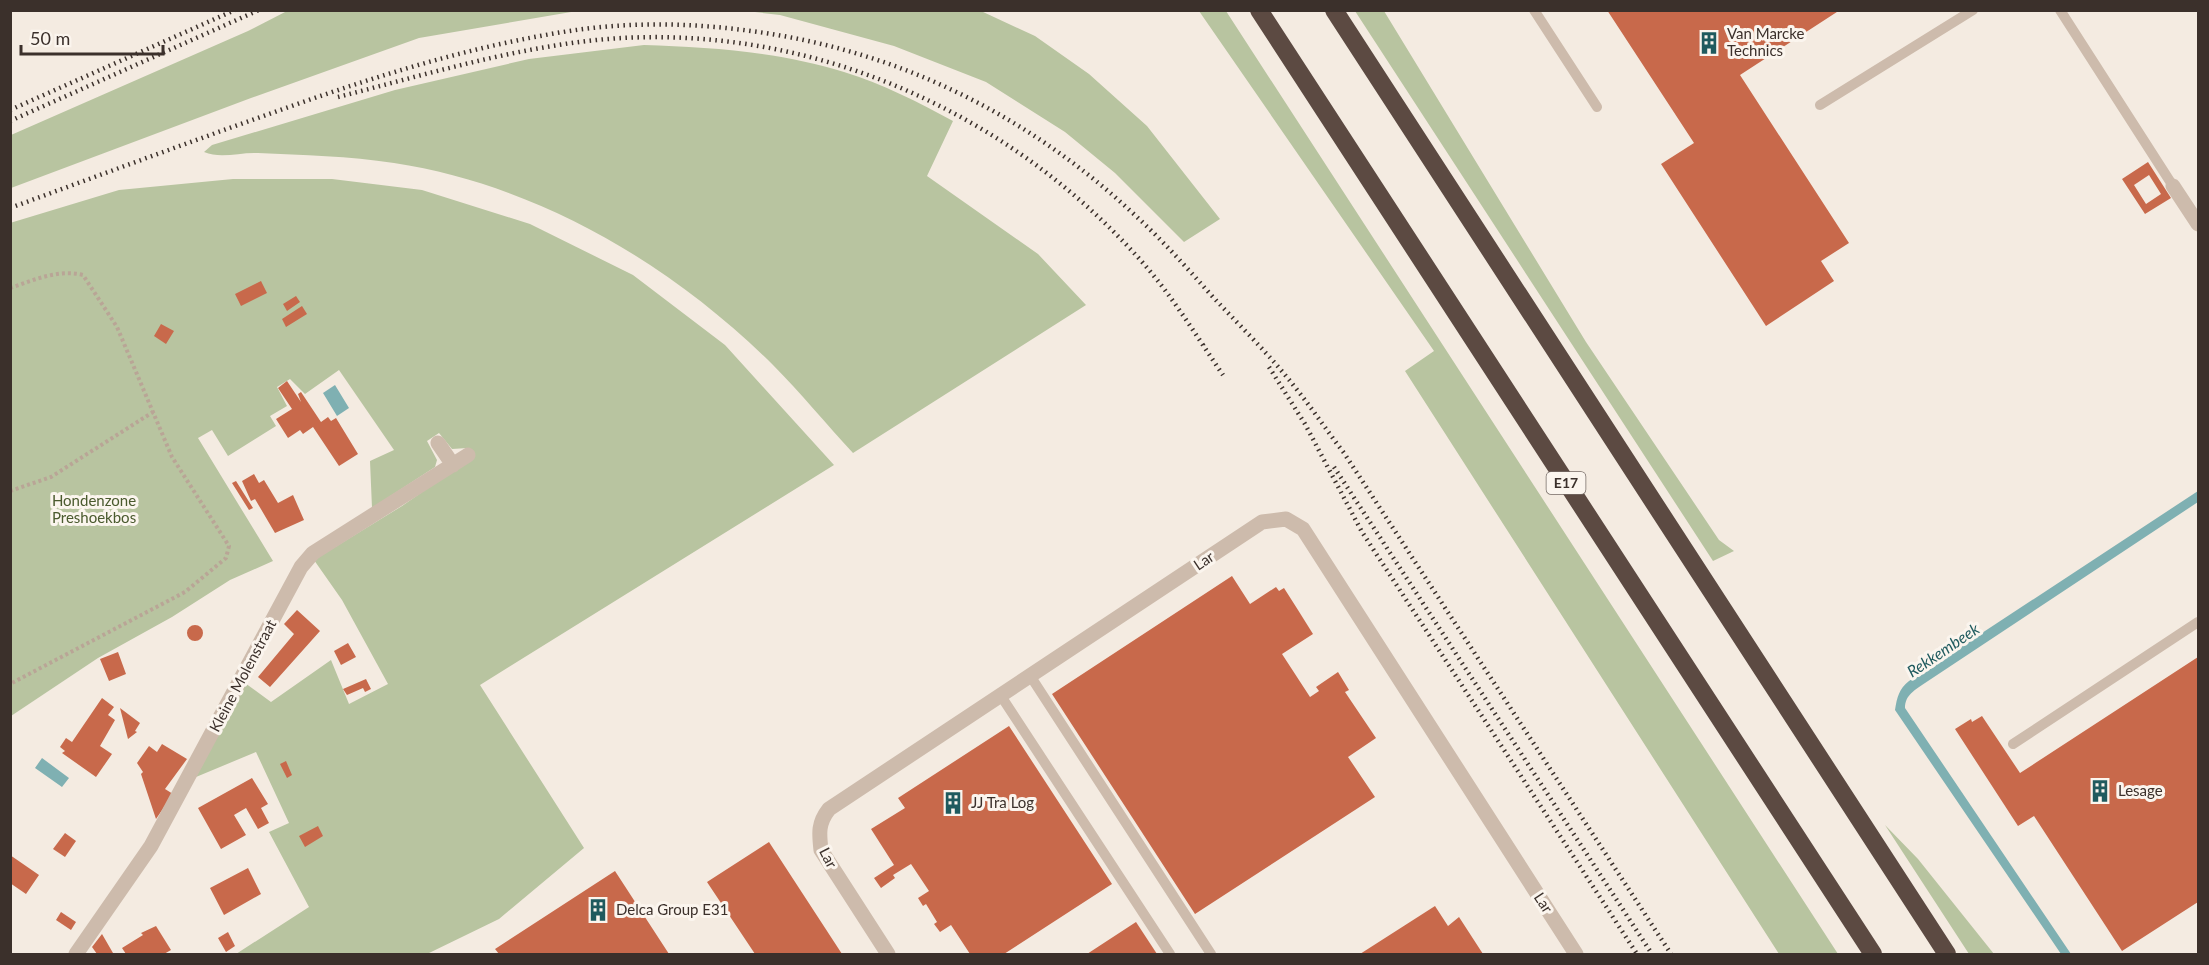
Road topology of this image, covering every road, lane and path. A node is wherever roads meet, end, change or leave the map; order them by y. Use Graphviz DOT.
graph roads {
  1 [pos="1259,10"];
  2 [pos="1334,10"];
  3 [pos="1534,10"];
  4 [pos="1973,10"];
  5 [pos="2060,10"];
  6 [pos="1820,105"];
  7 [pos="1597,107"];
  8 [pos="2174,186"];
  9 [pos="2199,224"];
  10 [pos="10,288"];
  11 [pos="153,412"];
  12 [pos="438,443"];
  13 [pos="468,455"];
  14 [pos="453,465"];
  15 [pos="10,491"];
  16 [pos="2199,622"];
  17 [pos="1031,677"];
  18 [pos="10,684"];
  19 [pos="1000,696"];
  20 [pos="2013,744"];
  21 [pos="76,954"];
  22 [pos="888,954"];
  23 [pos="1170,954"];
  24 [pos="1211,954"];
  25 [pos="1576,954"];
  26 [pos="1873,954"];
  27 [pos="1947,954"];
  1 -- 26 [label="highway, E17"];
  2 -- 27 [label="highway"];
  3 -- 7 [label="lane"];
  4 -- 6 [label="lane"];
  5 -- 8 [label="lane"];
  8 -- 9 [label="street"];
  10 -- 11 [label="path"];
  11 -- 15 [label="path"];
  11 -- 18 [label="path"];
  12 -- 14 [label="street"];
  13 -- 14 [label="street, Kleine Molenstraat"];
  14 -- 21 [label="street, Kleine Molenstraat"];
  16 -- 20 [label="lane"];
  17 -- 19 [label="street, Lar"];
  17 -- 24 [label="lane"];
  17 -- 25 [label="street, Lar"];
  19 -- 22 [label="street, Lar"];
  19 -- 23 [label="lane"];
}
